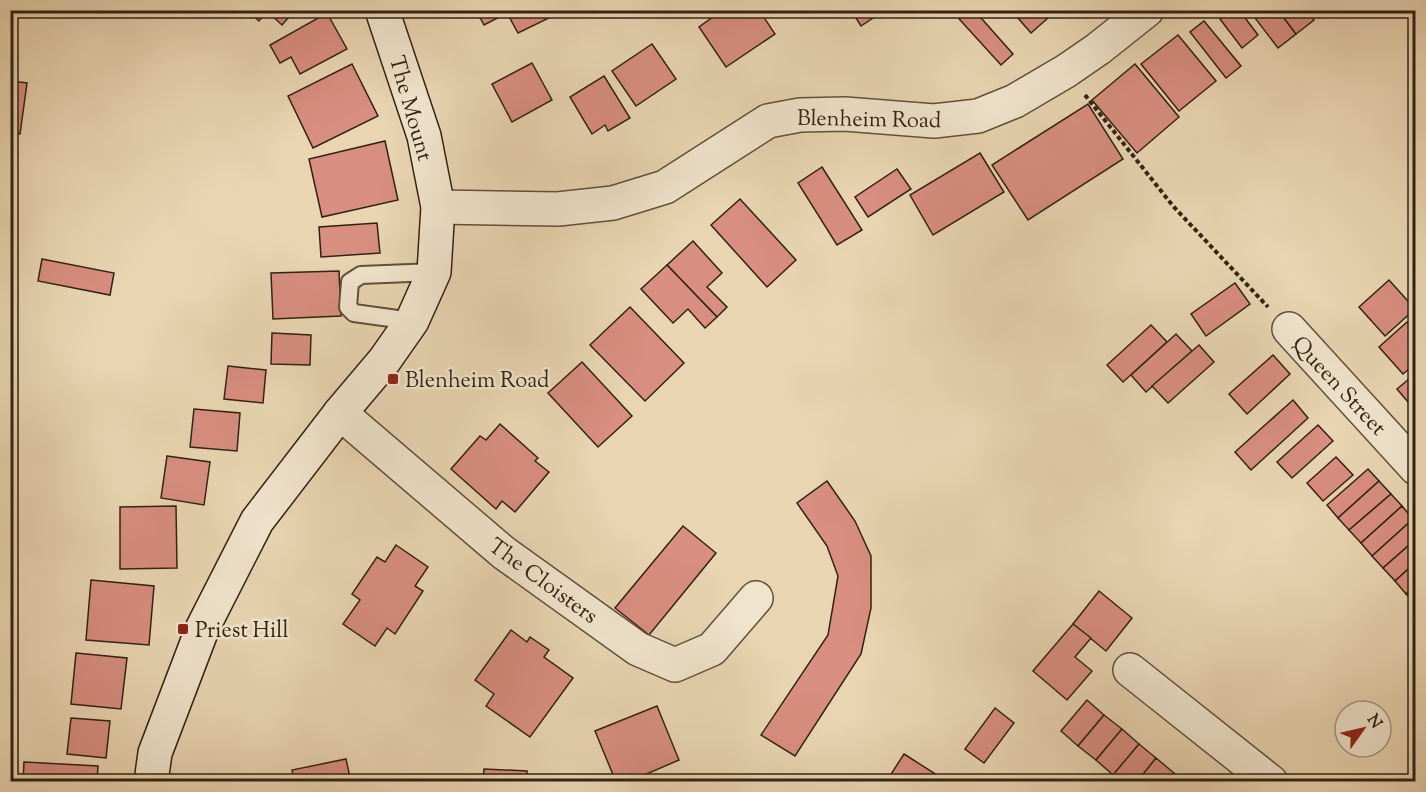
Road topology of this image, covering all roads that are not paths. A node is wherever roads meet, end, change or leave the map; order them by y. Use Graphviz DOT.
graph roads {
  1 [pos="382,10"];
  2 [pos="1147,10"];
  3 [pos="438,207"];
  4 [pos="434,272"];
  5 [pos="412,321"];
  6 [pos="1289,329"];
  7 [pos="340,413"];
  8 [pos="1416,468"];
  9 [pos="756,598"];
  10 [pos="1130,670"];
  11 [pos="151,782"];
  12 [pos="1271,782"];
  1 -- 3 [label="street, The Mount"];
  2 -- 3 [label="street, Blenheim Road"];
  3 -- 4 [label="street"];
  4 -- 5 [label="street"];
  4 -- 5 [label="lane"];
  5 -- 7 [label="street"];
  6 -- 8 [label="street, Queen Street"];
  7 -- 9 [label="street, The Cloisters"];
  7 -- 11 [label="street"];
  10 -- 12 [label="street"];
}
